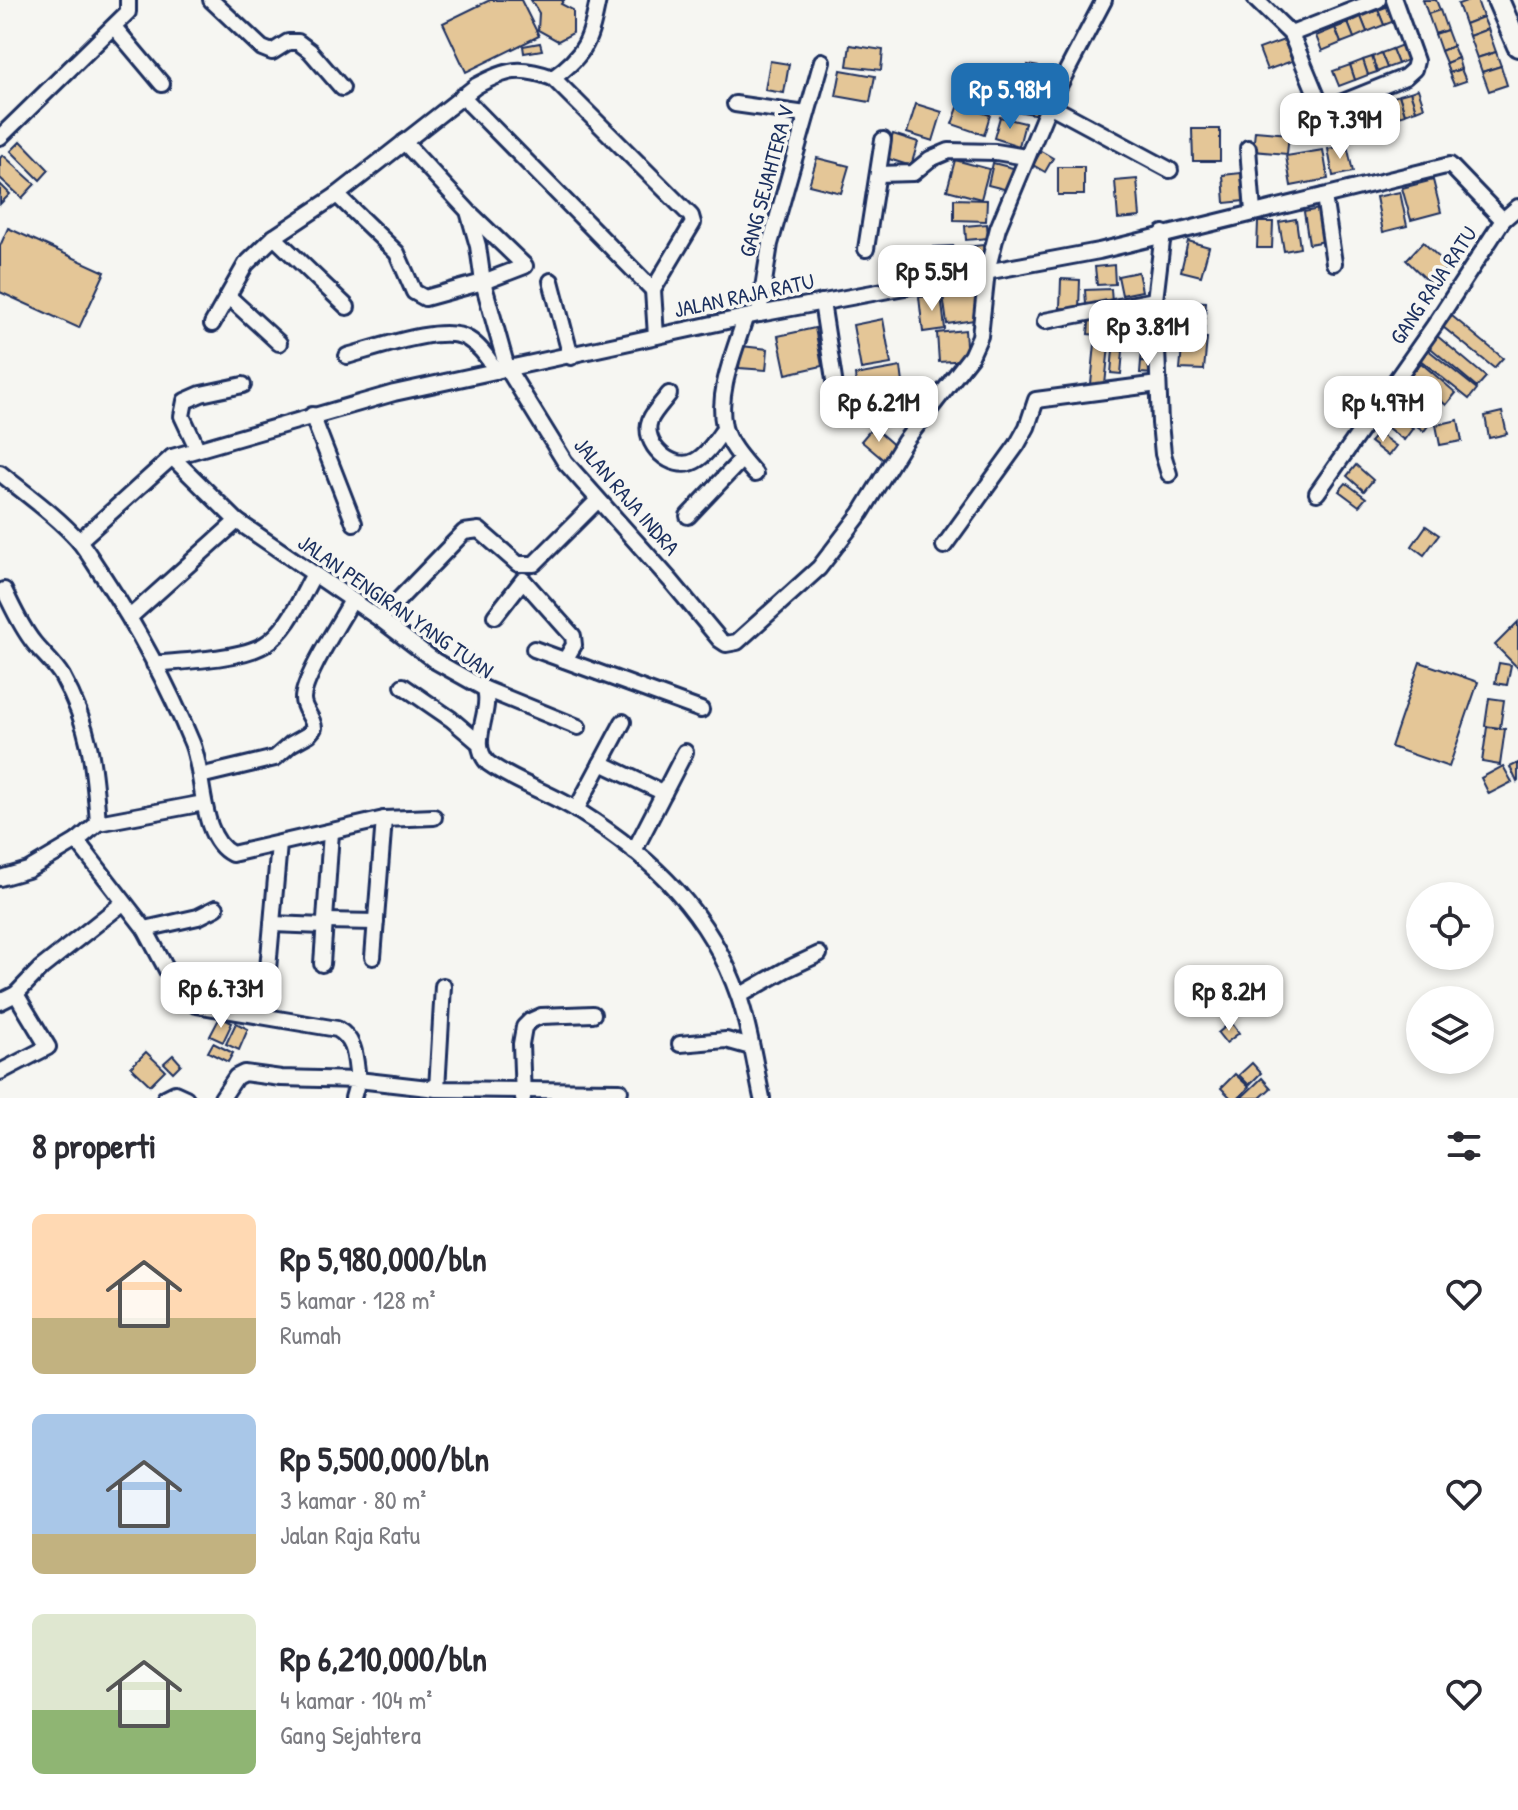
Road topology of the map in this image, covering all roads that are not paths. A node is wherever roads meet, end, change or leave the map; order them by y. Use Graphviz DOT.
graph roads {
  1 [pos="128,0"];
  2 [pos="211,0"];
  3 [pos="598,0"];
  4 [pos="1104,0"];
  5 [pos="1378,0"];
  6 [pos="1394,0"];
  7 [pos="1498,0"];
  8 [pos="1259,1"];
  9 [pos="114,27"];
  10 [pos="1291,34"];
  11 [pos="1518,46"];
  12 [pos="822,61"];
  13 [pos="553,78"];
  14 [pos="162,84"];
  15 [pos="342,88"];
  16 [pos="462,96"];
  17 [pos="735,104"];
  18 [pos="1049,105"];
  19 [pos="806,114"];
  20 [pos="0,137"];
  21 [pos="883,140"];
  22 [pos="404,142"];
  23 [pos="1248,148"];
  24 [pos="1026,157"];
  25 [pos="1170,170"];
  26 [pos="878,174"];
  27 [pos="337,195"];
  28 [pos="1324,196"];
  29 [pos="1518,207"];
  30 [pos="468,211"];
  31 [pos="1253,212"];
  32 [pos="1503,220"];
  33 [pos="1163,233"];
  34 [pos="274,237"];
  35 [pos="866,249"];
  36 [pos="1334,263"];
  37 [pos="987,271"];
  38 [pos="551,281"];
  39 [pos="483,282"];
  40 [pos="653,290"];
  41 [pos="229,297"];
  42 [pos="1155,300"];
  43 [pos="822,302"];
  44 [pos="347,307"];
  45 [pos="752,316"];
  46 [pos="1045,321"];
  47 [pos="212,324"];
  48 [pos="656,336"];
  49 [pos="279,343"];
  50 [pos="347,356"];
  51 [pos="571,357"];
  52 [pos="502,365"];
  53 [pos="1158,384"];
  54 [pos="243,385"];
  55 [pos="836,393"];
  56 [pos="669,394"];
  57 [pos="312,415"];
  58 [pos="724,429"];
  59 [pos="197,448"];
  60 [pos="172,457"];
  61 [pos="742,459"];
  62 [pos="0,473"];
  63 [pos="755,474"];
  64 [pos="1169,474"];
  65 [pos="1317,493"];
  66 [pos="598,500"];
  67 [pos="688,516"];
  68 [pos="237,521"];
  69 [pos="354,523"];
  70 [pos="79,541"];
  71 [pos="944,546"];
  72 [pos="522,573"];
  73 [pos="314,574"];
  74 [pos="4,590"];
  75 [pos="352,600"];
  76 [pos="495,616"];
  77 [pos="130,617"];
  78 [pos="380,619"];
  79 [pos="534,649"];
  80 [pos="565,660"];
  81 [pos="154,664"];
  82 [pos="403,686"];
  83 [pos="485,689"];
  84 [pos="701,710"];
  85 [pos="623,722"];
  86 [pos="578,727"];
  87 [pos="478,742"];
  88 [pos="685,752"];
  89 [pos="601,763"];
  90 [pos="200,776"];
  91 [pos="664,793"];
  92 [pos="204,803"];
  93 [pos="576,810"];
  94 [pos="434,817"];
  95 [pos="384,819"];
  96 [pos="98,823"];
  97 [pos="331,832"];
  98 [pos="77,841"];
  99 [pos="279,844"];
  100 [pos="634,851"];
  101 [pos="0,878"];
  102 [pos="123,903"];
  103 [pos="216,908"];
  104 [pos="376,922"];
  105 [pos="325,923"];
  106 [pos="272,924"];
  107 [pos="145,929"];
  108 [pos="819,954"];
  109 [pos="373,957"];
  110 [pos="322,964"];
  111 [pos="268,969"];
  112 [pos="443,986"];
  113 [pos="16,994"];
  114 [pos="739,996"];
  115 [pos="0,1002"];
  116 [pos="593,1014"];
  117 [pos="680,1044"];
  118 [pos="751,1047"];
  119 [pos="0,1072"];
  120 [pos="358,1080"];
  121 [pos="437,1089"];
  122 [pos="620,1091"];
  123 [pos="524,1094"];
  124 [pos="165,1098"];
  125 [pos="186,1098"];
  126 [pos="222,1098"];
  127 [pos="353,1098"];
  128 [pos="762,1098"];
  1 -- 9 [label="street"];
  2 -- 15 [label="street"];
  3 -- 13 [label="street"];
  4 -- 18 [label="street"];
  5 -- 10 [label="street"];
  6 -- 10 [label="street"];
  7 -- 11 [label="main road"];
  8 -- 10 [label="street"];
  9 -- 14 [label="street"];
  9 -- 20 [label="street"];
  12 -- 19 [label="street, GANG SEJAHTERA V"];
  13 -- 16 [label="street"];
  13 -- 40 [label="street"];
  16 -- 22 [label="street"];
  16 -- 40 [label="street"];
  17 -- 19 [label="street"];
  18 -- 24 [label="street"];
  18 -- 25 [label="street"];
  19 -- 45 [label="street, GANG SEJAHTERA V"];
  21 -- 26 [label="street"];
  22 -- 27 [label="street"];
  22 -- 30 [label="street"];
  23 -- 31 [label="street"];
  24 -- 26 [label="street"];
  24 -- 37 [label="street"];
  26 -- 35 [label="street"];
  27 -- 34 [label="street"];
  27 -- 39 [label="street"];
  28 -- 31 [label="street, JALAN RAJA RATU"];
  28 -- 32 [label="street, JALAN RAJA RATU"];
  28 -- 36 [label="street"];
  29 -- 32 [label="street"];
  30 -- 39 [label="street"];
  30 -- 39 [label="street"];
  31 -- 33 [label="street, JALAN RAJA RATU"];
  32 -- 65 [label="street, GANG RAJA RATU"];
  33 -- 37 [label="street, JALAN RAJA RATU"];
  33 -- 42 [label="street"];
  34 -- 41 [label="street"];
  34 -- 44 [label="street"];
  37 -- 43 [label="street, JALAN RAJA RATU"];
  37 -- 66 [label="street, JALAN RAJA INDRA"];
  38 -- 51 [label="street"];
  39 -- 52 [label="street"];
  40 -- 48 [label="street"];
  41 -- 47 [label="street"];
  41 -- 49 [label="street"];
  42 -- 46 [label="street"];
  42 -- 53 [label="street"];
  43 -- 45 [label="street, JALAN RAJA RATU"];
  43 -- 55 [label="street"];
  45 -- 48 [label="street, JALAN RAJA RATU"];
  45 -- 58 [label="street, GANG SEJAHTERA V"];
  48 -- 51 [label="street, JALAN RAJA RATU"];
  50 -- 52 [label="street"];
  51 -- 52 [label="street, JALAN RAJA RATU"];
  52 -- 57 [label="street, JALAN RAJA RATU"];
  52 -- 66 [label="street, JALAN RAJA INDRA"];
  53 -- 64 [label="street"];
  53 -- 71 [label="street"];
  54 -- 59 [label="street"];
  56 -- 58 [label="street"];
  57 -- 59 [label="street, JALAN RAJA RATU"];
  57 -- 69 [label="street"];
  58 -- 61 [label="street"];
  59 -- 60 [label="street, JALAN RAJA RATU"];
  60 -- 68 [label="street, JALAN PENGIRAN YANG TUAN"];
  60 -- 70 [label="street, JALAN RAJA RATU"];
  61 -- 63 [label="street"];
  61 -- 67 [label="street"];
  62 -- 70 [label="street"];
  66 -- 72 [label="street"];
  68 -- 73 [label="street, JALAN PENGIRAN YANG TUAN"];
  68 -- 77 [label="street"];
  70 -- 77 [label="street"];
  72 -- 76 [label="street"];
  72 -- 78 [label="street"];
  72 -- 80 [label="street"];
  73 -- 75 [label="street, JALAN PENGIRAN YANG TUAN"];
  73 -- 81 [label="street"];
  74 -- 96 [label="street"];
  75 -- 78 [label="street, JALAN PENGIRAN YANG TUAN"];
  75 -- 90 [label="street"];
  77 -- 81 [label="street"];
  78 -- 83 [label="street, JALAN PENGIRAN YANG TUAN"];
  79 -- 80 [label="street"];
  80 -- 84 [label="street"];
  81 -- 90 [label="street"];
  82 -- 87 [label="street"];
  83 -- 86 [label="street"];
  83 -- 87 [label="street, JALAN PENGIRAN YANG TUAN"];
  85 -- 89 [label="street"];
  87 -- 93 [label="street"];
  88 -- 91 [label="street"];
  89 -- 91 [label="street"];
  89 -- 93 [label="street"];
  90 -- 92 [label="street"];
  91 -- 100 [label="street"];
  92 -- 96 [label="street"];
  92 -- 99 [label="street"];
  93 -- 100 [label="street"];
  94 -- 95 [label="street"];
  95 -- 97 [label="street"];
  95 -- 104 [label="street"];
  96 -- 98 [label="street"];
  97 -- 99 [label="street"];
  97 -- 105 [label="street"];
  98 -- 101 [label="street"];
  98 -- 102 [label="street"];
  99 -- 106 [label="street"];
  100 -- 114 [label="street"];
  102 -- 107 [label="street"];
  102 -- 113 [label="street"];
  103 -- 107 [label="street"];
  104 -- 105 [label="street"];
  104 -- 109 [label="street"];
  105 -- 106 [label="street"];
  105 -- 110 [label="street"];
  106 -- 111 [label="street"];
  107 -- 120 [label="street"];
  108 -- 114 [label="street"];
  112 -- 121 [label="street"];
  113 -- 115 [label="street"];
  113 -- 119 [label="street"];
  114 -- 118 [label="street"];
  116 -- 123 [label="street"];
  117 -- 118 [label="street"];
  118 -- 128 [label="street"];
  120 -- 121 [label="street"];
  120 -- 126 [label="street"];
  120 -- 127 [label="street"];
  121 -- 123 [label="street"];
  122 -- 123 [label="street"];
  124 -- 125 [label="street"];
}
